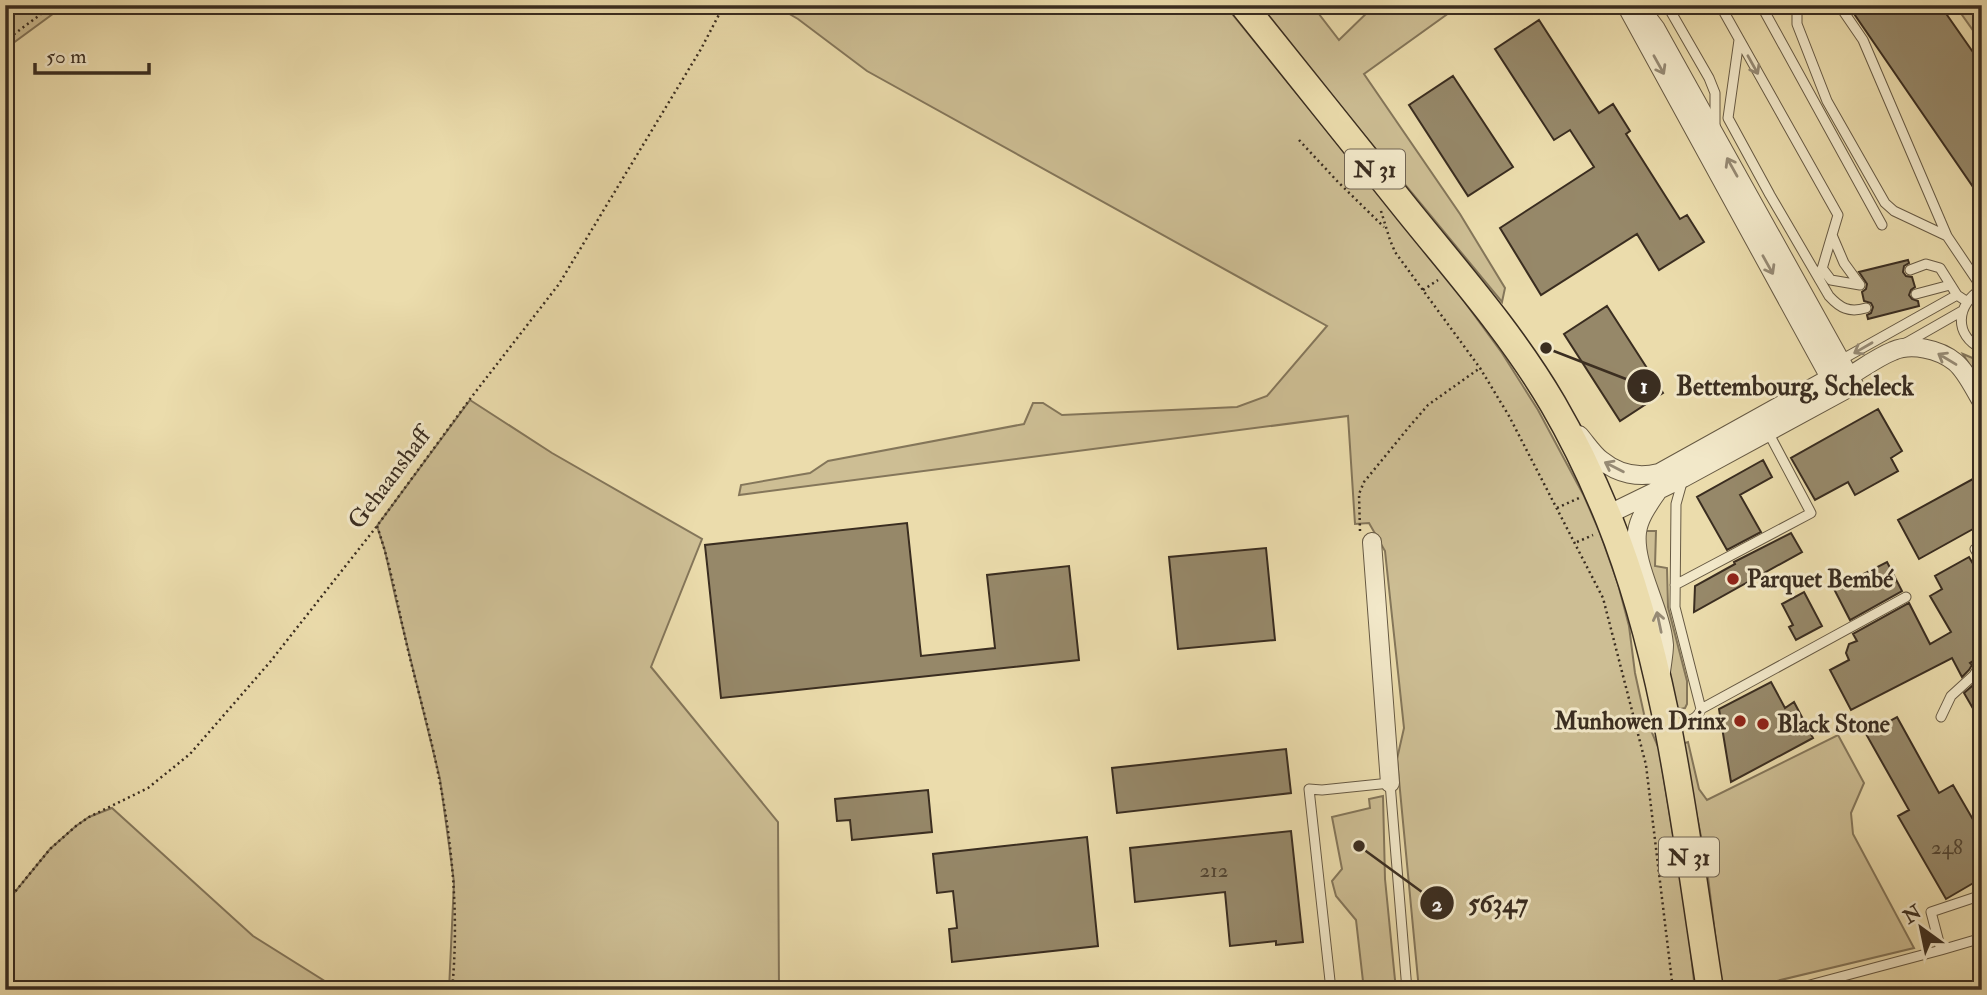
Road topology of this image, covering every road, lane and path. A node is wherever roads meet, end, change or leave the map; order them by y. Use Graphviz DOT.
graph roads {
  1 [pos="52,5"];
  2 [pos="724,5"];
  3 [pos="1243,5"];
  4 [pos="1626,5"];
  5 [pos="1638,5"];
  6 [pos="1667,5"];
  7 [pos="1720,5"];
  8 [pos="1761,5"];
  9 [pos="1801,5"];
  10 [pos="1839,5"];
  11 [pos="1739,40"];
  12 [pos="5,41"];
  13 [pos="1675,94"];
  14 [pos="1715,136"];
  15 [pos="1299,140"];
  16 [pos="1736,203"];
  17 [pos="1379,205"];
  18 [pos="1882,225"];
  19 [pos="1386,229"];
  20 [pos="1832,235"];
  21 [pos="1947,236"];
  22 [pos="1822,268"];
  23 [pos="1910,270"];
  24 [pos="1819,279"];
  25 [pos="1950,285"];
  26 [pos="1982,288"];
  27 [pos="1916,294"];
  28 [pos="1957,295"];
  29 [pos="1966,301"];
  30 [pos="1866,308"];
  31 [pos="1962,312"];
  32 [pos="1982,349"];
  33 [pos="1893,351"];
  34 [pos="1841,360"];
  35 [pos="1479,368"];
  36 [pos="1838,380"];
  37 [pos="1552,402"];
  38 [pos="1982,402"];
  39 [pos="1768,432"];
  40 [pos="1684,478"];
  41 [pos="1657,492"];
  42 [pos="1557,508"];
  43 [pos="1599,513"];
  44 [pos="377,526"];
  45 [pos="1371,542"];
  46 [pos="1575,542"];
  47 [pos="1982,545"];
  48 [pos="1982,561"];
  49 [pos="1675,585"];
  50 [pos="1906,597"];
  51 [pos="1982,663"];
  52 [pos="1659,690"];
  53 [pos="1701,709"];
  54 [pos="1941,717"];
  55 [pos="1667,725"];
  56 [pos="1390,783"];
  57 [pos="1982,895"];
  58 [pos="5,904"];
  59 [pos="1982,937"];
  60 [pos="1941,950"];
  61 [pos="452,990"];
  62 [pos="1331,990"];
  63 [pos="1407,990"];
  64 [pos="1673,990"];
  65 [pos="1710,990"];
  66 [pos="1791,990"];
  1 -- 12 [label="path"];
  2 -- 44 [label="path, Gehaanshaff"];
  3 -- 37 [label="main road, N 31"];
  4 -- 13 [label="street, one-way"];
  5 -- 13 [label="street"];
  6 -- 14 [label="lane"];
  7 -- 11 [label="lane"];
  8 -- 18 [label="lane"];
  9 -- 21 [label="lane"];
  10 -- 21 [label="lane"];
  11 -- 20 [label="lane, one-way"];
  11 -- 24 [label="lane"];
  13 -- 14 [label="street"];
  13 -- 16 [label="street"];
  16 -- 14 [label="street, one-way"];
  15 -- 19 [label="path"];
  16 -- 34 [label="street"];
  16 -- 36 [label="street, one-way"];
  17 -- 19 [label="path"];
  19 -- 35 [label="path"];
  20 -- 22 [label="lane"];
  20 -- 22 [label="lane"];
  21 -- 26 [label="lane"];
  22 -- 24 [label="lane"];
  23 -- 25 [label="lane"];
  24 -- 30 [label="lane"];
  25 -- 27 [label="lane"];
  25 -- 28 [label="lane"];
  26 -- 29 [label="lane"];
  28 -- 29 [label="lane"];
  28 -- 34 [label="lane, one-way"];
  29 -- 31 [label="lane"];
  31 -- 32 [label="lane"];
  31 -- 33 [label="lane"];
  33 -- 36 [label="street"];
  38 -- 33 [label="street, one-way"];
  34 -- 36 [label="street"];
  35 -- 42 [label="path"];
  35 -- 45 [label="path"];
  36 -- 37 [label="street, one-way"];
  36 -- 39 [label="street"];
  36 -- 43 [label="street"];
  37 -- 43 [label="main road, N 31"];
  39 -- 40 [label="street"];
  39 -- 49 [label="lane"];
  40 -- 41 [label="street"];
  40 -- 49 [label="lane"];
  41 -- 43 [label="street"];
  52 -- 41 [label="street, one-way"];
  42 -- 43 [label="path"];
  42 -- 46 [label="path"];
  43 -- 46 [label="path"];
  43 -- 52 [label="main road, N 31"];
  44 -- 58 [label="path, Gehaanshaff"];
  44 -- 61 [label="path"];
  45 -- 56 [label="street"];
  46 -- 64 [label="path"];
  47 -- 48 [label="lane"];
  49 -- 53 [label="lane"];
  50 -- 53 [label="lane"];
  51 -- 54 [label="lane"];
  52 -- 55 [label="main road, N 31"];
  53 -- 55 [label="lane"];
  55 -- 65 [label="main road, N 31"];
  56 -- 62 [label="lane"];
  56 -- 63 [label="lane"];
  57 -- 60 [label="lane"];
  59 -- 60 [label="lane"];
  60 -- 66 [label="lane"];
}
